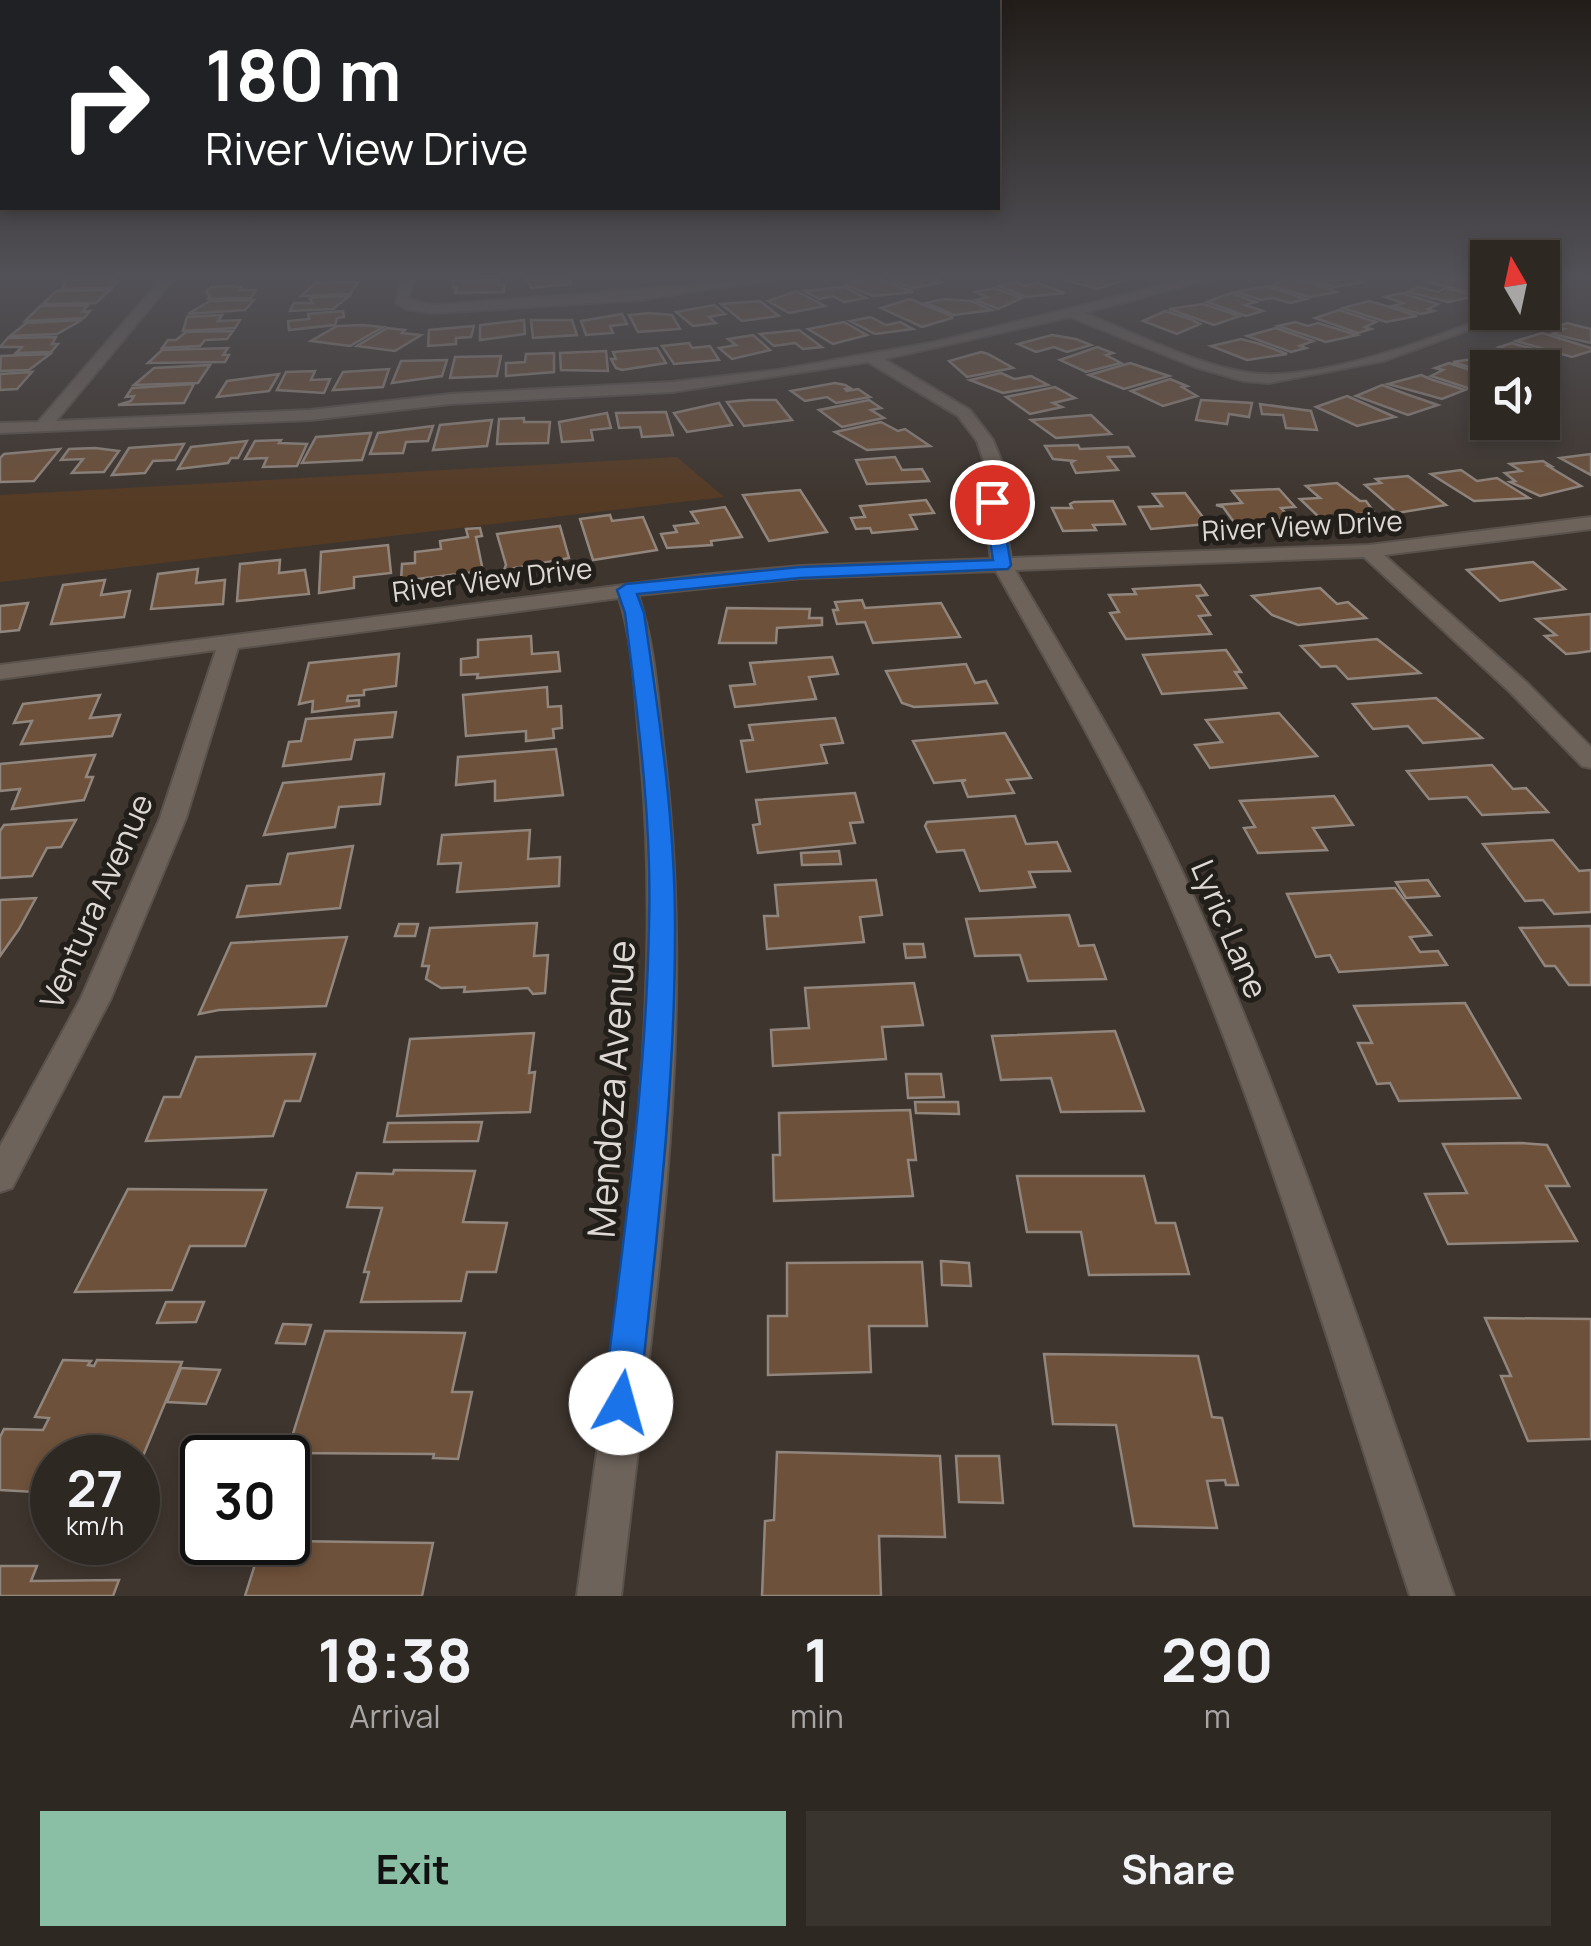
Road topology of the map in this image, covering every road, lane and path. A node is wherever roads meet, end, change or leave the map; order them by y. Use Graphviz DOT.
graph roads {
  1 [pos="105,353"];
  2 [pos="895,353"];
  3 [pos="1181,353"];
  4 [pos="1383,353"];
  5 [pos="872,359"];
  6 [pos="44,426"];
  7 [pos="0,428"];
  8 [pos="1591,523"];
  9 [pos="1369,551"];
  10 [pos="1002,565"];
  11 [pos="626,590"];
  12 [pos="228,642"];
  13 [pos="0,672"];
  14 [pos="1591,761"];
  15 [pos="0,1178"];
  16 [pos="599,1596"];
  17 [pos="1432,1596"];
  1 -- 6 [label="street"];
  2 -- 5 [label="street"];
  3 -- 4 [label="street"];
  5 -- 6 [label="street"];
  5 -- 10 [label="street, Lyric Lane"];
  6 -- 7 [label="street"];
  8 -- 9 [label="street, River View Drive"];
  9 -- 10 [label="street, River View Drive"];
  9 -- 14 [label="street"];
  10 -- 11 [label="street, River View Drive"];
  10 -- 17 [label="street, Lyric Lane"];
  11 -- 12 [label="street, River View Drive"];
  11 -- 16 [label="street, Mendoza Avenue"];
  12 -- 13 [label="street, River View Drive"];
  12 -- 15 [label="street, Ventura Avenue"];
}
